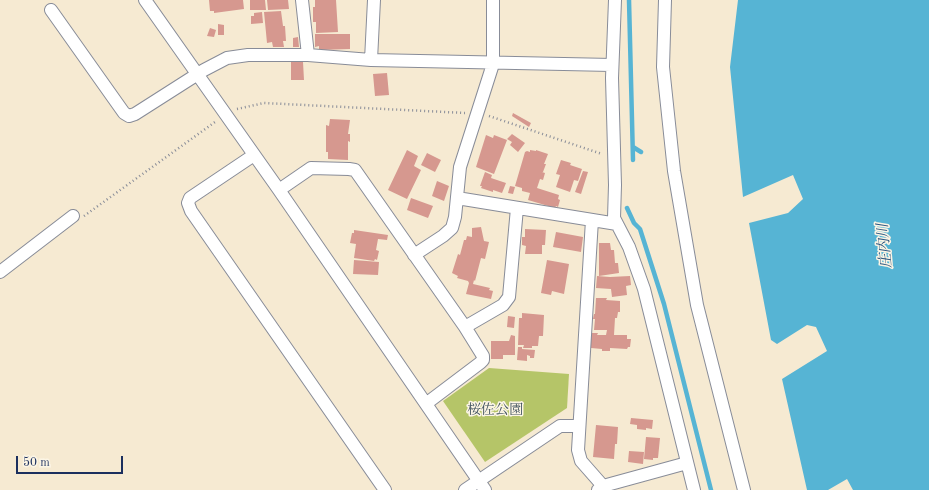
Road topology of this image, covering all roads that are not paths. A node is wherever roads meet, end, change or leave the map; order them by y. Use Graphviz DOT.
graph roads {
  1 [pos="145,0"];
  2 [pos="302,0"];
  3 [pos="374,0"];
  4 [pos="493,0"];
  5 [pos="614,0"];
  6 [pos="665,0"];
  7 [pos="51,10"];
  8 [pos="308,55"];
  9 [pos="371,60"];
  10 [pos="493,62"];
  11 [pos="612,65"];
  12 [pos="198,74"];
  13 [pos="254,155"];
  14 [pos="279,190"];
  15 [pos="457,198"];
  16 [pos="517,208"];
  17 [pos="76,218"];
  18 [pos="592,220"];
  19 [pos="617,224"];
  20 [pos="414,255"];
  21 [pos="0,272"];
  22 [pos="465,327"];
  23 [pos="426,403"];
  24 [pos="579,426"];
  25 [pos="687,463"];
  26 [pos="482,485"];
  27 [pos="600,488"];
  28 [pos="385,490"];
  29 [pos="464,490"];
  30 [pos="694,490"];
  31 [pos="744,490"];
  1 -- 12 [label="street"];
  2 -- 8 [label="street"];
  3 -- 9 [label="street"];
  4 -- 10 [label="street"];
  5 -- 11 [label="street"];
  6 -- 31 [label="street"];
  7 -- 12 [label="street"];
  8 -- 9 [label="street"];
  8 -- 12 [label="street"];
  9 -- 10 [label="street"];
  10 -- 11 [label="street"];
  10 -- 15 [label="street"];
  11 -- 19 [label="street"];
  12 -- 13 [label="street"];
  13 -- 14 [label="street"];
  13 -- 28 [label="street"];
  14 -- 20 [label="street"];
  14 -- 23 [label="street"];
  15 -- 16 [label="street"];
  15 -- 20 [label="street"];
  16 -- 18 [label="street"];
  16 -- 22 [label="street"];
  17 -- 21 [label="street"];
  18 -- 19 [label="street"];
  18 -- 24 [label="street"];
  19 -- 25 [label="street"];
  20 -- 22 [label="street"];
  22 -- 23 [label="street"];
  23 -- 26 [label="street"];
  24 -- 26 [label="street"];
  24 -- 27 [label="street"];
  25 -- 27 [label="street"];
  25 -- 30 [label="street"];
  26 -- 29 [label="street"];
}
